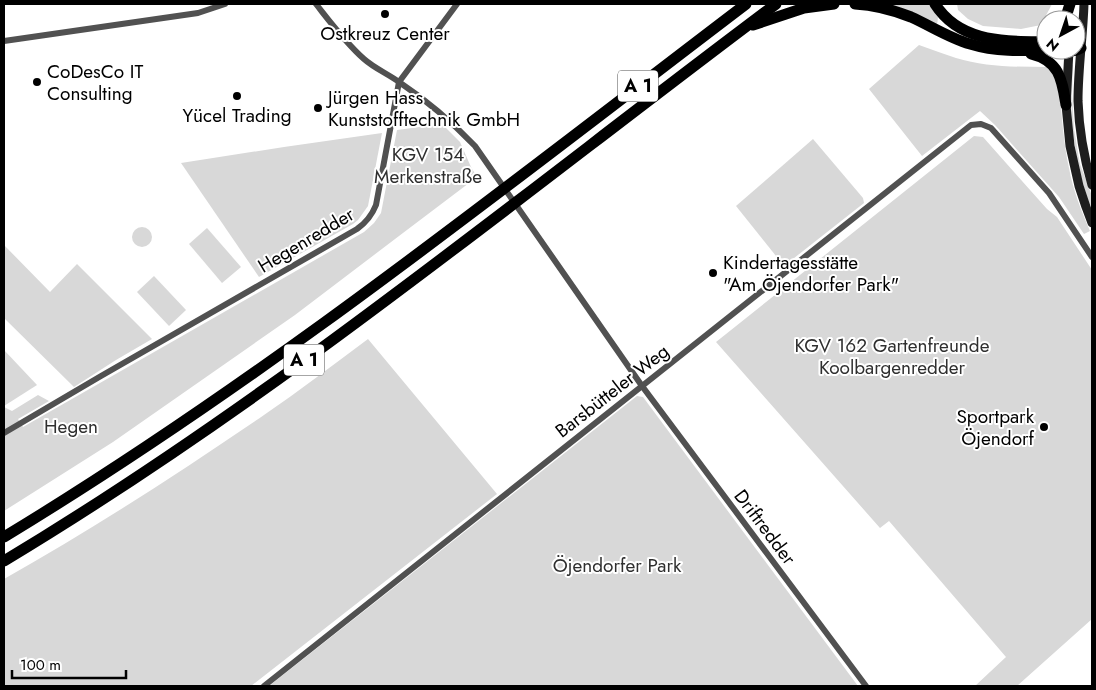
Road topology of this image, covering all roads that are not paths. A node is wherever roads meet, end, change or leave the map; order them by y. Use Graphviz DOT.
graph roads {
  1 [pos="225,4"];
  2 [pos="316,4"];
  3 [pos="457,4"];
  4 [pos="746,4"];
  5 [pos="776,4"];
  6 [pos="834,4"];
  7 [pos="854,4"];
  8 [pos="935,4"];
  9 [pos="744,28"];
  10 [pos="1036,40"];
  11 [pos="4,41"];
  12 [pos="1036,51"];
  13 [pos="1022,52"];
  14 [pos="1072,60"];
  15 [pos="1075,60"];
  16 [pos="399,82"];
  17 [pos="1066,105"];
  18 [pos="1092,185"];
  19 [pos="1092,223"];
  20 [pos="1092,257"];
  21 [pos="642,386"];
  22 [pos="4,433"];
  23 [pos="4,536"];
  24 [pos="4,561"];
  25 [pos="264,686"];
  26 [pos="866,686"];
  1 -- 11 [label="street"];
  2 -- 16 [label="street"];
  3 -- 16 [label="street"];
  4 -- 23 [label="highway, A 1"];
  5 -- 9 [label="highway, A 1"];
  6 -- 9 [label="highway"];
  7 -- 13 [label="highway"];
  8 -- 10 [label="highway"];
  9 -- 24 [label="highway, A 1"];
  12 -- 13 [label="highway"];
  13 -- 17 [label="highway"];
  14 -- 17 [label="main road"];
  15 -- 18 [label="main road"];
  16 -- 21 [label="street"];
  16 -- 22 [label="street, Hegenredder"];
  17 -- 19 [label="main road"];
  20 -- 21 [label="street, Barsbütteler Weg"];
  21 -- 25 [label="street, Barsbütteler Weg"];
  21 -- 26 [label="street, Driftredder"];
}
